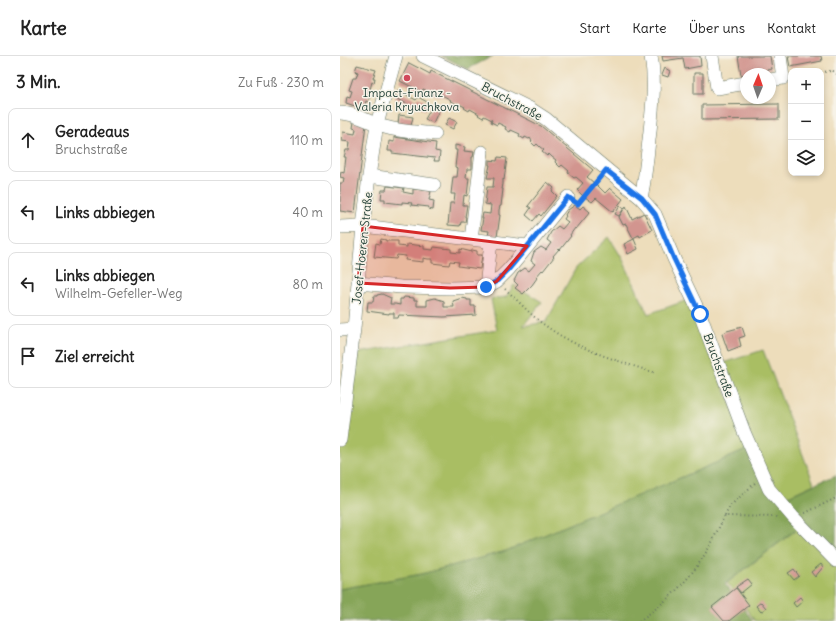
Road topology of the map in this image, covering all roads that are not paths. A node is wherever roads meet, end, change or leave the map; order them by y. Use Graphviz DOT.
graph roads {
  1 [pos="396,56"];
  2 [pos="423,56"];
  3 [pos="651,56"];
  4 [pos="712,56"];
  5 [pos="780,56"];
  6 [pos="776,79"];
  7 [pos="740,85"];
  8 [pos="340,113"];
  9 [pos="377,124"];
  10 [pos="435,134"];
  11 [pos="482,152"];
  12 [pos="369,176"];
  13 [pos="434,185"];
  14 [pos="568,197"];
  15 [pos="642,198"];
  16 [pos="363,226"];
  17 [pos="340,227"];
  18 [pos="471,239"];
  19 [pos="491,242"];
  20 [pos="527,246"];
  21 [pos="358,282"];
  22 [pos="491,284"];
  23 [pos="354,329"];
  24 [pos="340,330"];
  25 [pos="340,440"];
  26 [pos="836,561"];
  1 -- 9 [label="street, Josef-Hoeren-Straße"];
  2 -- 15 [label="street, Bruchstraße"];
  3 -- 15 [label="street"];
  4 -- 7 [label="street"];
  5 -- 6 [label="street"];
  8 -- 9 [label="street"];
  9 -- 10 [label="street"];
  9 -- 12 [label="street, Josef-Hoeren-Straße"];
  11 -- 18 [label="street"];
  12 -- 13 [label="street, Josef-Hoeren-Straße"];
  12 -- 16 [label="street, Josef-Hoeren-Straße"];
  14 -- 20 [label="street"];
  15 -- 26 [label="street, Bruchstraße"];
  16 -- 17 [label="street"];
  16 -- 18 [label="street"];
  16 -- 21 [label="street, Josef-Hoeren-Straße"];
  18 -- 19 [label="street"];
  19 -- 20 [label="street"];
  19 -- 22 [label="street"];
  20 -- 22 [label="street"];
  21 -- 22 [label="street"];
  21 -- 23 [label="street, Josef-Hoeren-Straße"];
  23 -- 24 [label="street"];
  23 -- 25 [label="street, Josef-Hoeren-Straße"];
}
